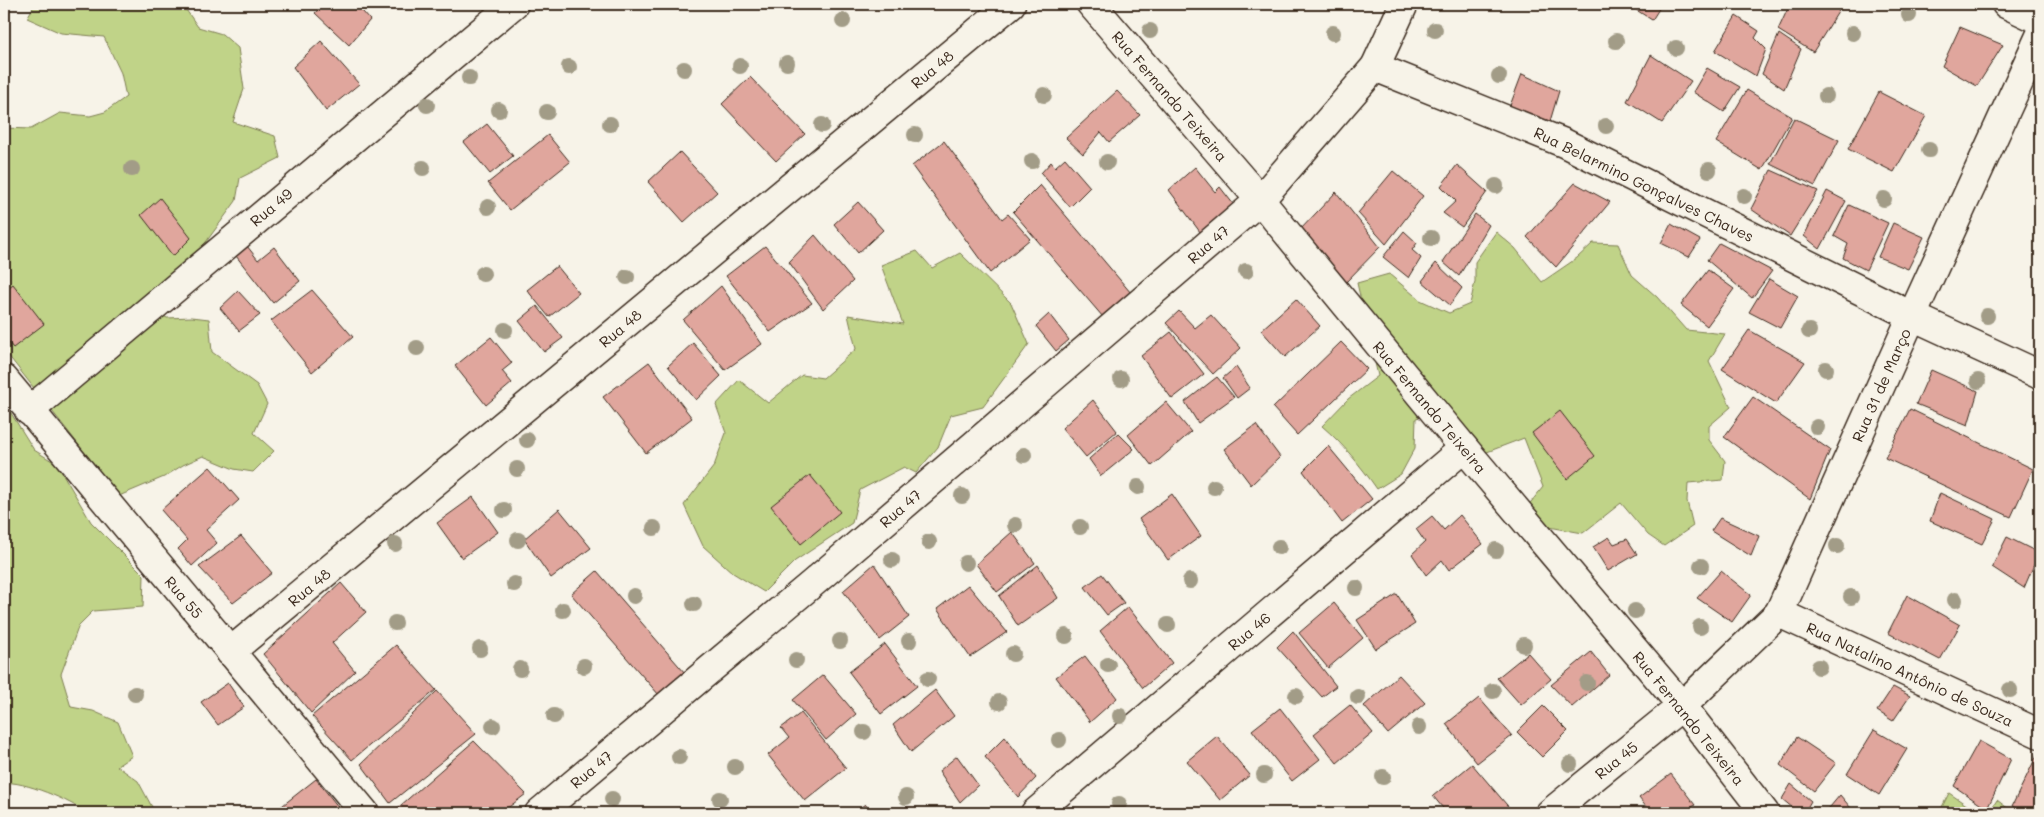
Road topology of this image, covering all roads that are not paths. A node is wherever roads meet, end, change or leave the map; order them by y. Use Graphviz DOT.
graph roads {
  1 [pos="514,4"];
  2 [pos="1011,4"];
  3 [pos="1091,4"];
  4 [pos="1404,4"];
  5 [pos="2006,4"];
  6 [pos="2040,20"];
  7 [pos="2040,36"];
  8 [pos="1375,67"];
  9 [pos="1260,200"];
  10 [pos="1912,316"];
  11 [pos="2040,375"];
  12 [pos="4,379"];
  13 [pos="29,411"];
  14 [pos="1464,448"];
  15 [pos="1779,613"];
  16 [pos="230,652"];
  17 [pos="1682,706"];
  18 [pos="2040,734"];
  19 [pos="365,813"];
  20 [pos="539,813"];
  21 [pos="1035,813"];
  22 [pos="1550,813"];
  23 [pos="1765,813"];
  1 -- 13 [label="street, Rua 49"];
  2 -- 16 [label="street, Rua 48"];
  3 -- 9 [label="street, Rua Fernando Teixeira"];
  4 -- 8 [label="street"];
  5 -- 6 [label="street"];
  7 -- 10 [label="street, Rua 31 de Março"];
  8 -- 9 [label="street"];
  8 -- 10 [label="street, Rua Belarmino Gonçalves Chaves"];
  9 -- 14 [label="street, Rua Fernando Teixeira"];
  9 -- 20 [label="street, Rua 47"];
  10 -- 11 [label="street, Rua Belarmino Gonçalves Chaves"];
  10 -- 15 [label="street, Rua 31 de Março"];
  12 -- 13 [label="street, Rua 55"];
  13 -- 16 [label="street, Rua 55"];
  14 -- 17 [label="street, Rua Fernando Teixeira"];
  14 -- 21 [label="street, Rua 46"];
  15 -- 17 [label="street, Rua 31 de Março"];
  15 -- 18 [label="street, Rua Natalino Antônio de Souza"];
  16 -- 19 [label="street, Rua 55"];
  17 -- 22 [label="street, Rua 45"];
  17 -- 23 [label="street, Rua Fernando Teixeira"];
}
